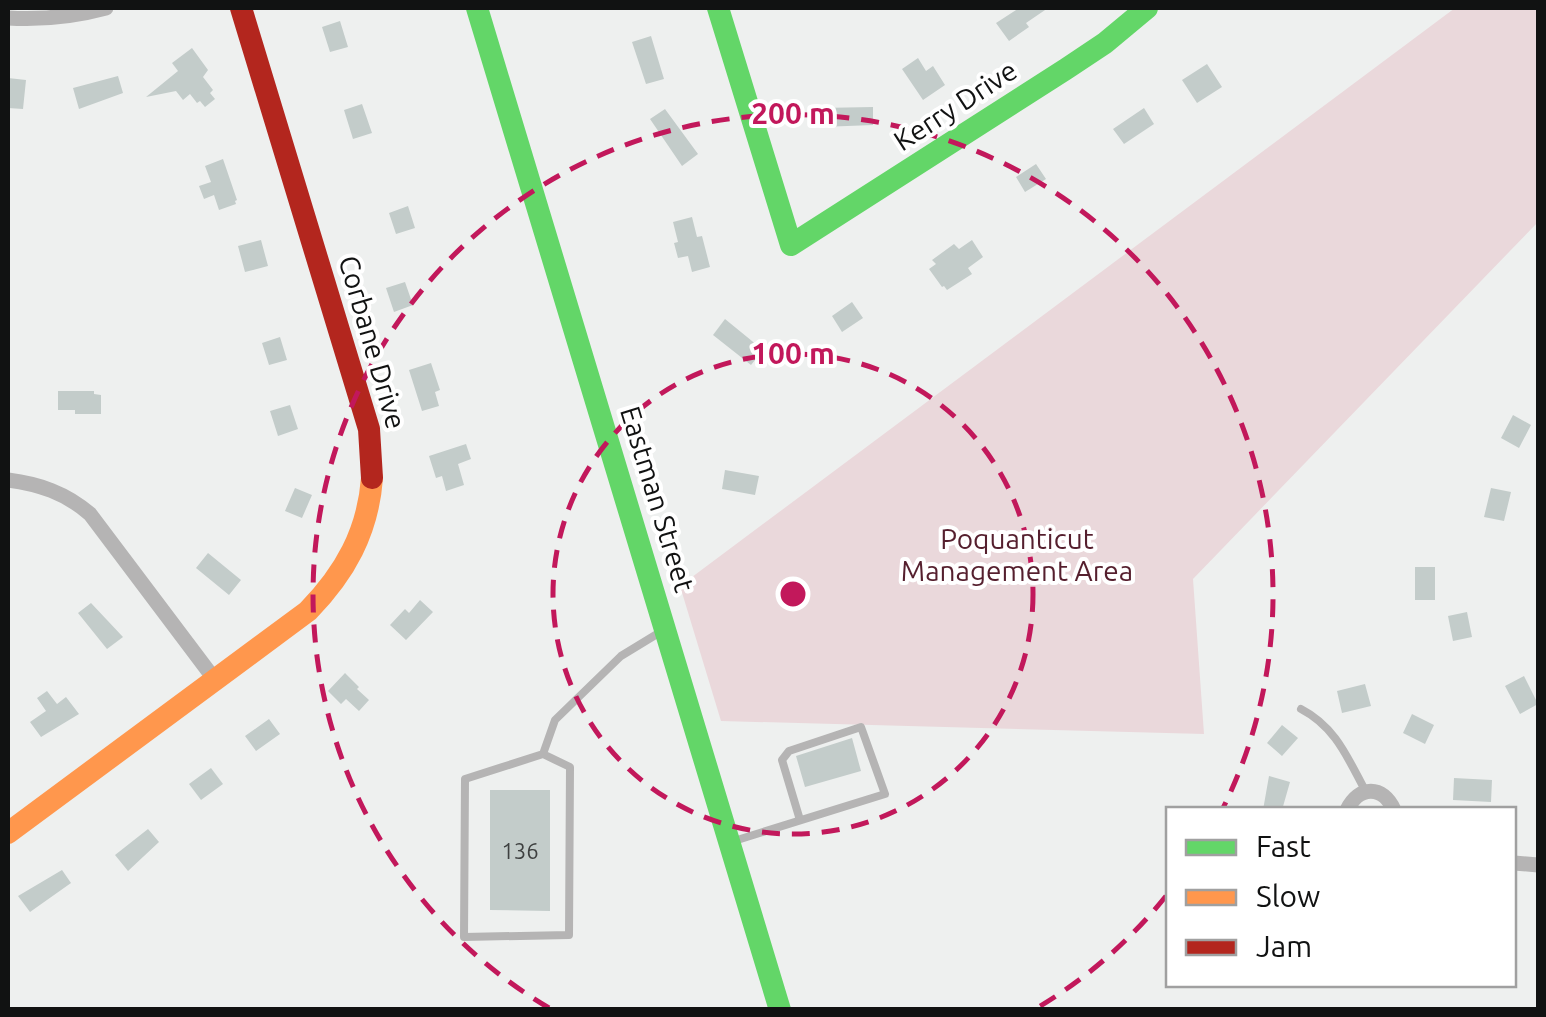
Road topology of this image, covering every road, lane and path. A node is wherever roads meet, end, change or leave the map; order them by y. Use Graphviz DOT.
graph roads {
  1 [pos="106,8"];
  2 [pos="241,8"];
  3 [pos="477,8"];
  4 [pos="718,8"];
  5 [pos="1147,8"];
  6 [pos="8,18"];
  7 [pos="8,480"];
  8 [pos="666,628"];
  9 [pos="214,680"];
  10 [pos="1301,709"];
  11 [pos="543,754"];
  12 [pos="1366,792"];
  13 [pos="1348,807"];
  14 [pos="1393,807"];
  15 [pos="800,820"];
  16 [pos="8,833"];
  17 [pos="730,842"];
  18 [pos="780,1010"];
  1 -- 6 [label="street"];
  2 -- 9 [label="street, Corbane Drive"];
  3 -- 8 [label="street, Eastman Street"];
  4 -- 5 [label="street, Kerry Drive"];
  7 -- 9 [label="street"];
  8 -- 11 [label="lane"];
  8 -- 17 [label="street, Eastman Street"];
  9 -- 16 [label="street, Corbane Drive"];
  10 -- 12 [label="lane"];
  11 -- 11 [label="lane"];
  12 -- 13 [label="street"];
  12 -- 14 [label="street"];
  15 -- 15 [label="lane"];
  15 -- 17 [label="lane"];
  17 -- 18 [label="street, Eastman Street"];
}
